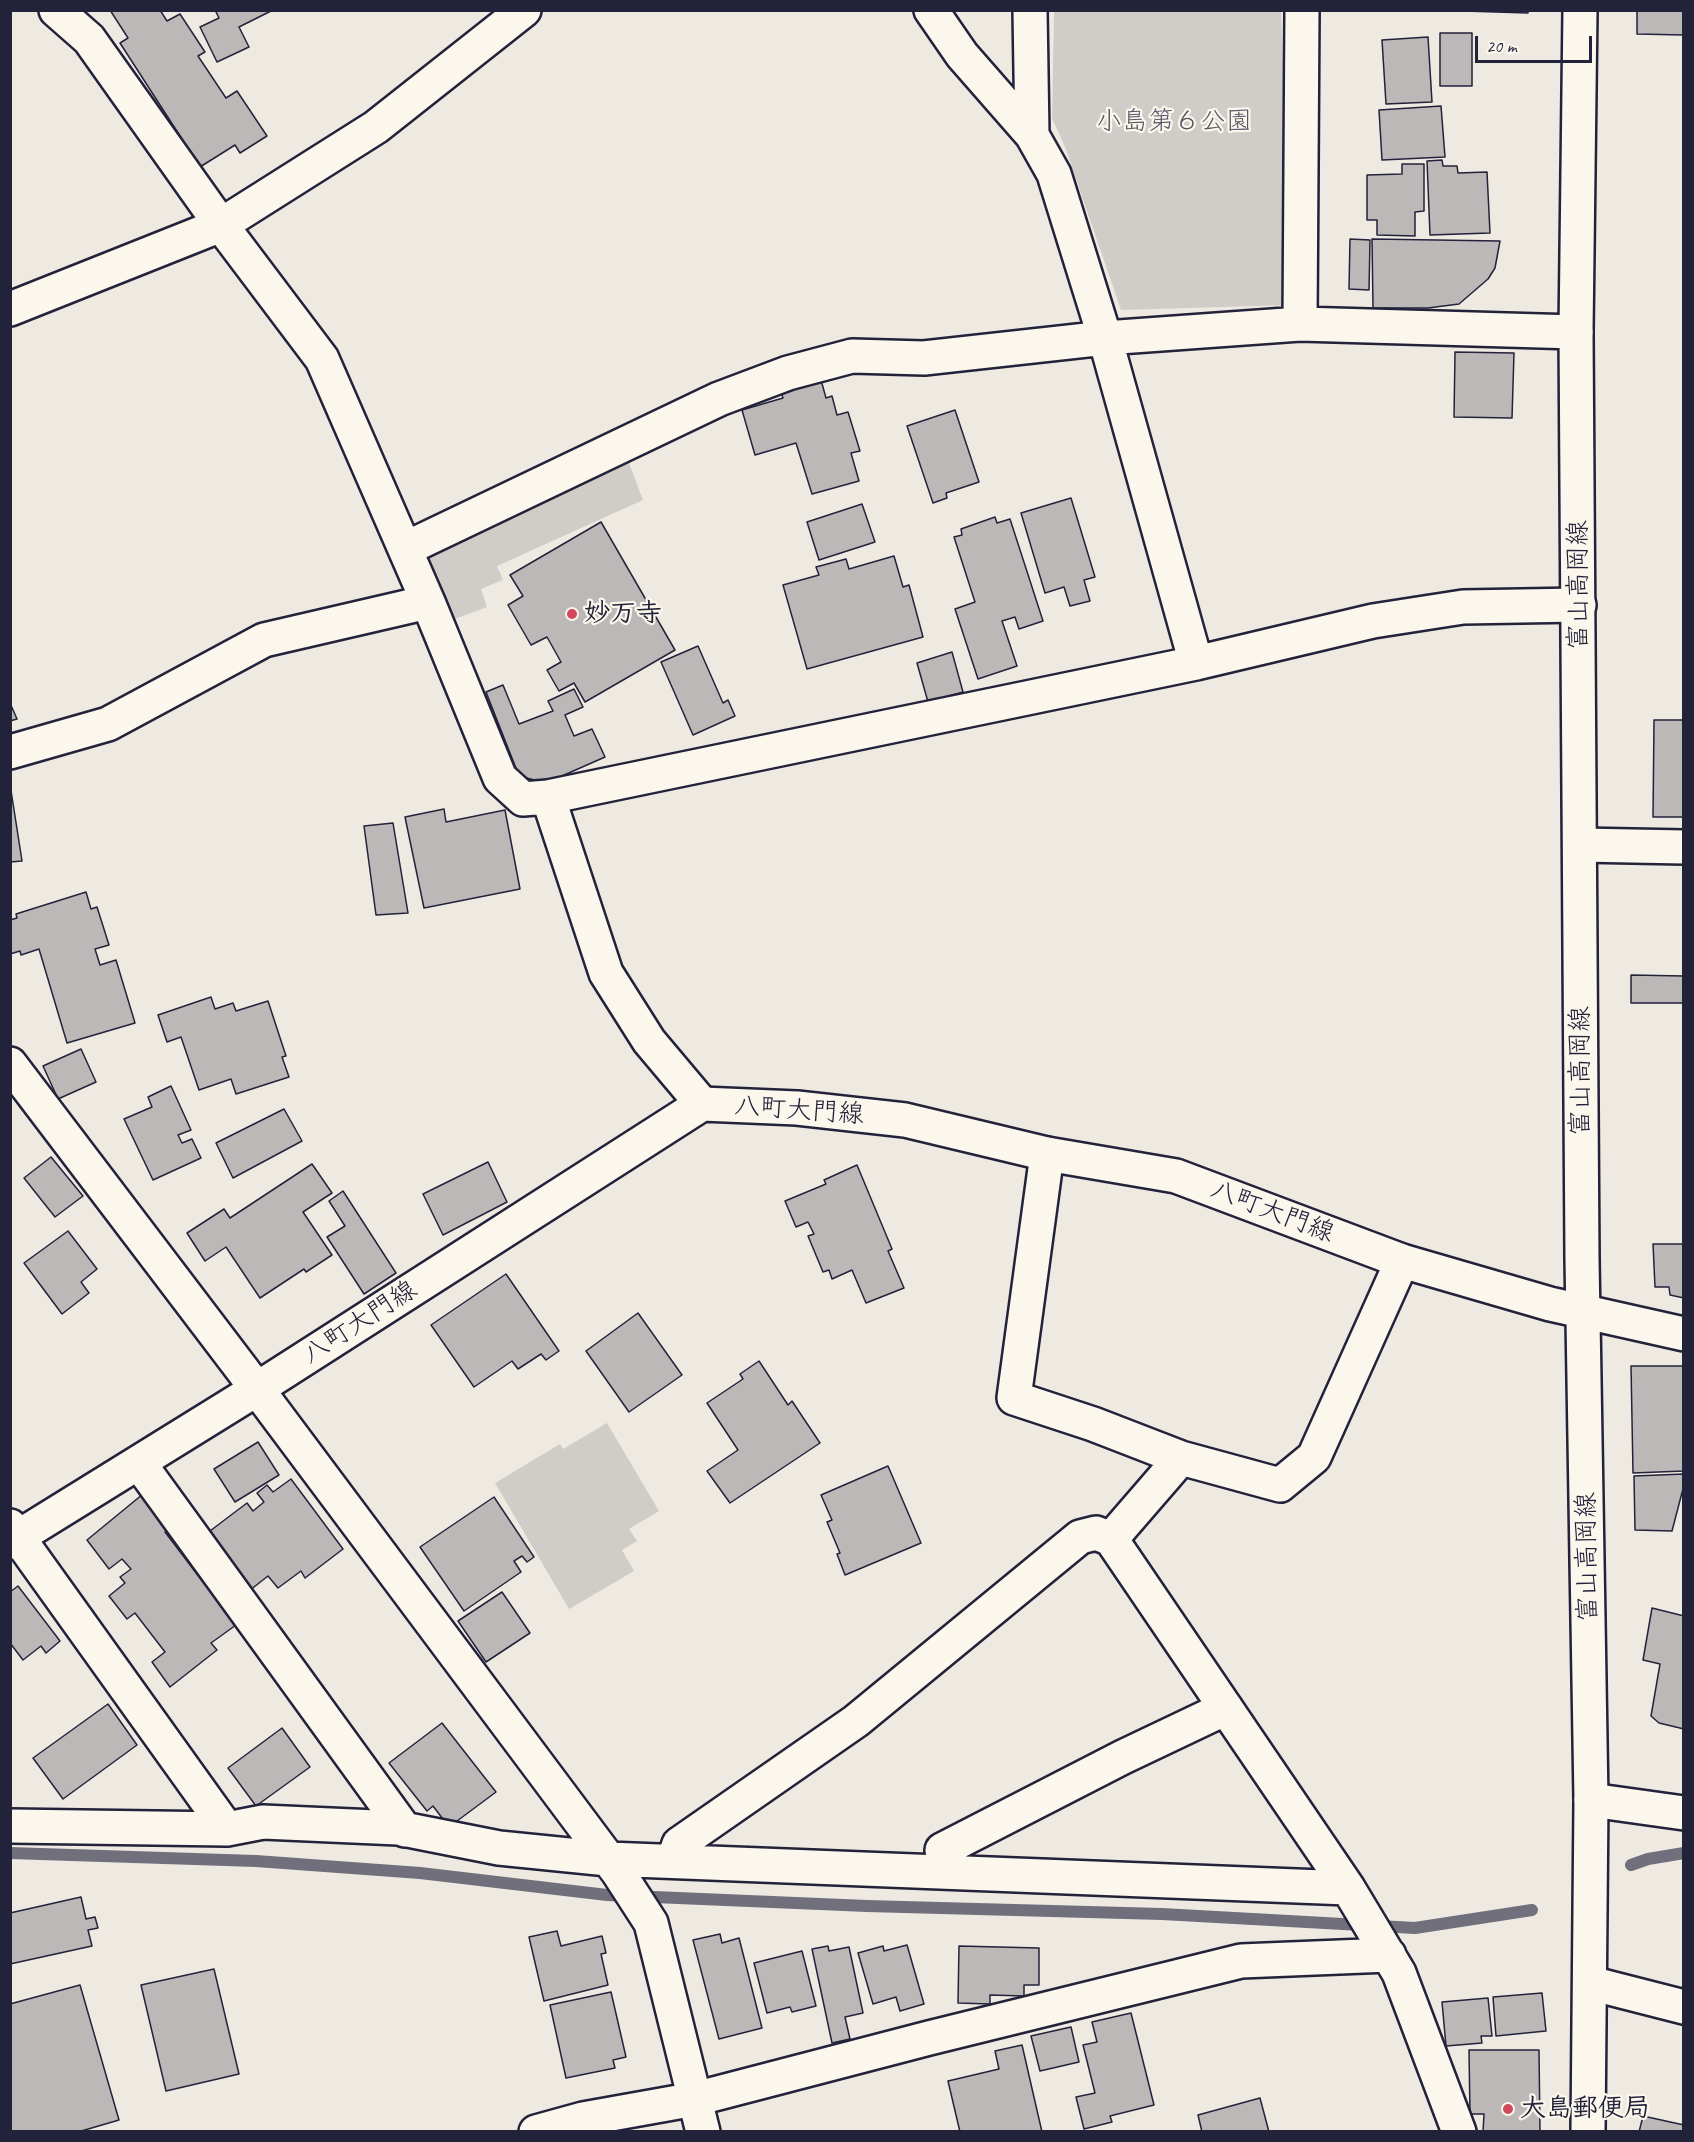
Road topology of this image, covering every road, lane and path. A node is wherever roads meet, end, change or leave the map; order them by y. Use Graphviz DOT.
graph roads {
  1 [pos="57,10"];
  2 [pos="524,10"];
  3 [pos="931,10"];
  4 [pos="1030,10"];
  5 [pos="1302,10"];
  6 [pos="1580,10"];
  7 [pos="1032,135"];
  8 [pos="222,225"];
  9 [pos="10,309"];
  10 [pos="1299,324"];
  11 [pos="1576,332"];
  12 [pos="1105,338"];
  13 [pos="405,549"];
  14 [pos="428,602"];
  15 [pos="1579,605"];
  16 [pos="1196,663"];
  17 [pos="10,752"];
  18 [pos="548,797"];
  19 [pos="1581,845"];
  20 [pos="1683,847"];
  21 [pos="10,1064"];
  22 [pos="702,1104"];
  23 [pos="1047,1154"];
  24 [pos="1402,1262"];
  25 [pos="1583,1311"];
  26 [pos="1683,1334"];
  27 [pos="257,1389"];
  28 [pos="1181,1458"];
  29 [pos="139,1463"];
  30 [pos="13,1535"];
  31 [pos="1111,1539"];
  32 [pos="1226,1708"];
  33 [pos="1591,1800"];
  34 [pos="1683,1813"];
  35 [pos="10,1826"];
  36 [pos="227,1829"];
  37 [pos="405,1830"];
  38 [pos="673,1861"];
  39 [pos="613,1865"];
  40 [pos="945,1872"];
  41 [pos="1354,1897"];
  42 [pos="1385,1948"];
  43 [pos="1590,1983"];
  44 [pos="1683,2007"];
  45 [pos="695,2098"];
  46 [pos="537,2132"];
  47 [pos="703,2132"];
  48 [pos="1459,2132"];
  49 [pos="1588,2132"];
  1 -- 8 [label="street"];
  2 -- 8 [label="street"];
  3 -- 7 [label="street"];
  4 -- 7 [label="street"];
  5 -- 10 [label="street"];
  6 -- 11 [label="street, 富山高岡線"];
  7 -- 12 [label="street"];
  8 -- 9 [label="street"];
  8 -- 13 [label="street"];
  10 -- 11 [label="street"];
  10 -- 12 [label="street"];
  11 -- 15 [label="street, 富山高岡線"];
  12 -- 13 [label="street"];
  12 -- 16 [label="street"];
  13 -- 14 [label="street"];
  14 -- 17 [label="street"];
  14 -- 18 [label="street"];
  15 -- 16 [label="street"];
  15 -- 19 [label="street, 富山高岡線"];
  16 -- 18 [label="street"];
  18 -- 22 [label="street"];
  19 -- 20 [label="street"];
  19 -- 25 [label="street, 富山高岡線"];
  21 -- 27 [label="street"];
  22 -- 23 [label="street, 八町大門線"];
  22 -- 27 [label="street, 八町大門線"];
  23 -- 24 [label="street, 八町大門線"];
  23 -- 28 [label="street"];
  24 -- 25 [label="street, 八町大門線"];
  24 -- 28 [label="street"];
  25 -- 26 [label="street, 八町大門線"];
  25 -- 33 [label="street, 富山高岡線"];
  27 -- 29 [label="street, 八町大門線"];
  27 -- 39 [label="street"];
  28 -- 31 [label="street"];
  29 -- 30 [label="street, 八町大門線"];
  29 -- 37 [label="street"];
  30 -- 36 [label="street"];
  31 -- 32 [label="street"];
  31 -- 38 [label="street"];
  32 -- 40 [label="street"];
  32 -- 41 [label="street"];
  33 -- 34 [label="street"];
  33 -- 43 [label="street, 富山高岡線"];
  35 -- 36 [label="street"];
  36 -- 37 [label="street"];
  37 -- 39 [label="street"];
  38 -- 39 [label="street"];
  38 -- 40 [label="street"];
  39 -- 45 [label="street"];
  40 -- 41 [label="street"];
  41 -- 42 [label="street"];
  42 -- 45 [label="street"];
  42 -- 48 [label="street"];
  43 -- 44 [label="street"];
  43 -- 49 [label="street, 富山高岡線"];
  45 -- 46 [label="street"];
  45 -- 47 [label="street"];
}
